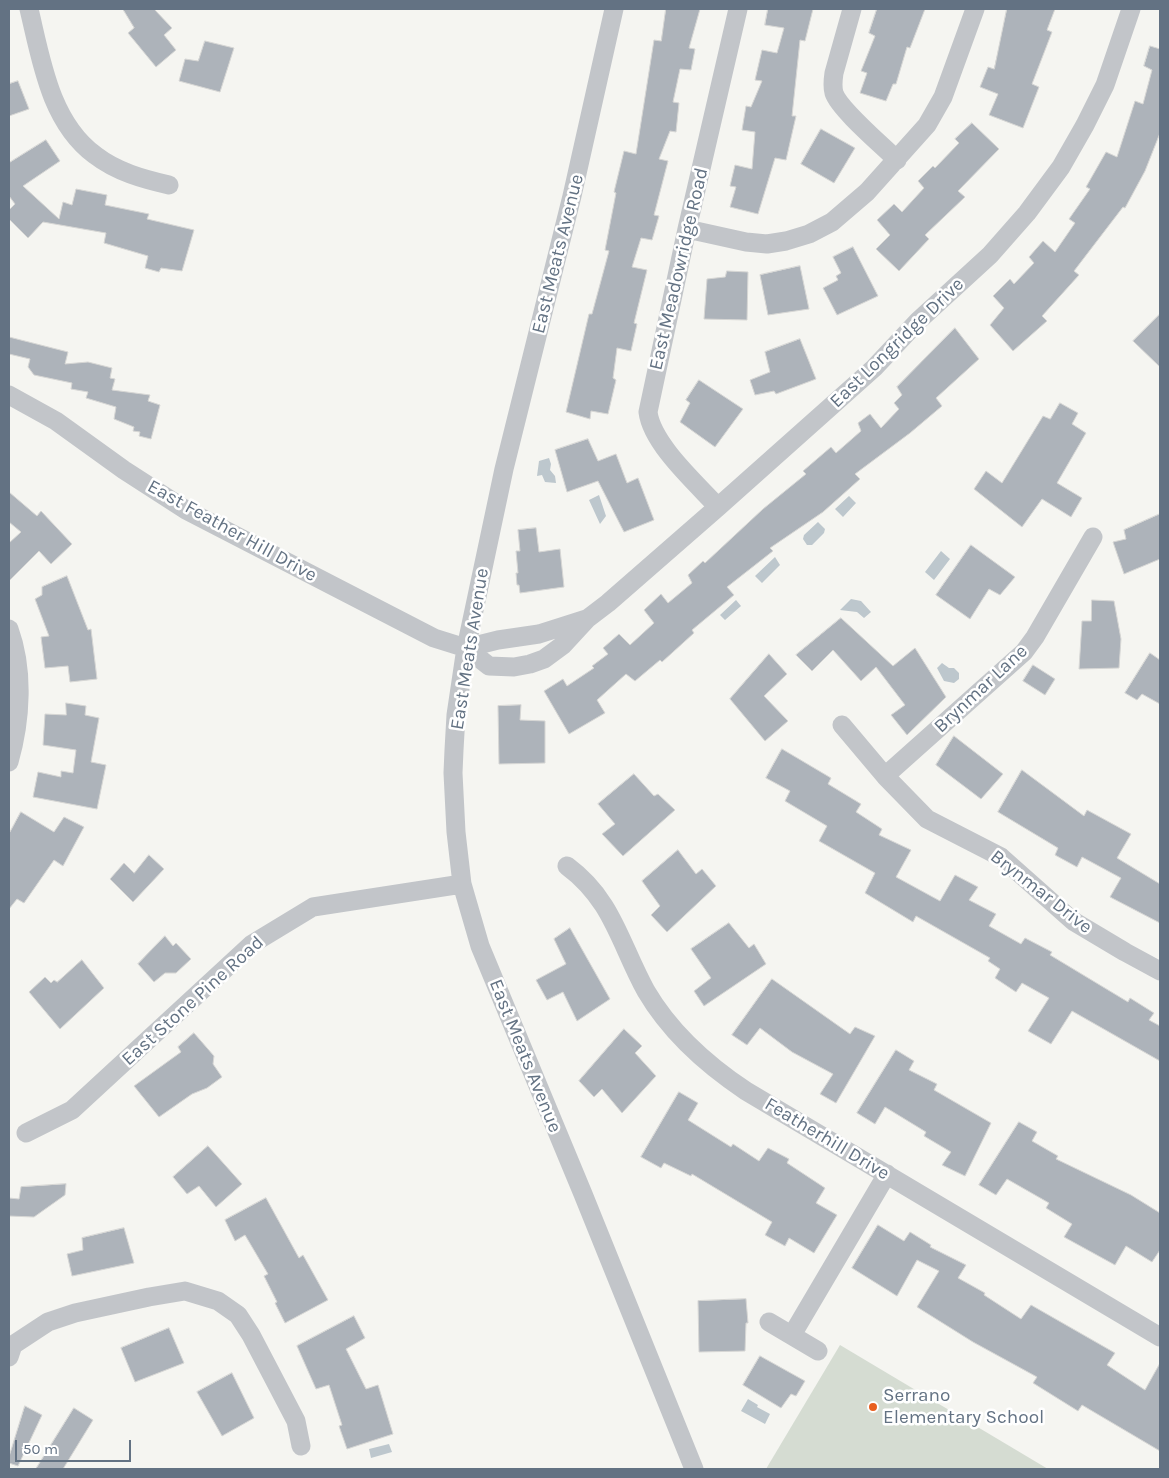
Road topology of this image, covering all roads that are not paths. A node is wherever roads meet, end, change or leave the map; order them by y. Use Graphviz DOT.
graph roads {
  1 [pos="29,9"];
  2 [pos="614,9"];
  3 [pos="738,9"];
  4 [pos="852,9"];
  5 [pos="975,9"];
  6 [pos="1131,9"];
  7 [pos="897,160"];
  8 [pos="169,185"];
  9 [pos="687,229"];
  10 [pos="9,395"];
  11 [pos="718,508"];
  12 [pos="1093,537"];
  13 [pos="587,619"];
  14 [pos="9,629"];
  15 [pos="466,648"];
  16 [pos="842,725"];
  17 [pos="9,762"];
  18 [pos="885,776"];
  19 [pos="567,866"];
  20 [pos="462,884"];
  21 [pos="1160,971"];
  22 [pos="26,1133"];
  23 [pos="886,1174"];
  24 [pos="770,1322"];
  25 [pos="792,1335"];
  26 [pos="1160,1337"];
  27 [pos="10,1348"];
  28 [pos="818,1351"];
  29 [pos="301,1446"];
  30 [pos="694,1469"];
  1 -- 8 [label="street"];
  2 -- 15 [label="street, East Meats Avenue"];
  3 -- 9 [label="street, East Meadowridge Road"];
  4 -- 7 [label="street"];
  5 -- 7 [label="street"];
  6 -- 11 [label="street, East Longridge Drive"];
  7 -- 9 [label="street"];
  9 -- 11 [label="street, East Meadowridge Road"];
  10 -- 15 [label="street, East Feather Hill Drive"];
  11 -- 13 [label="street, East Longridge Drive"];
  12 -- 18 [label="street, Brynmar Lane"];
  13 -- 15 [label="street, East Longridge Drive"];
  13 -- 15 [label="street, East Longridge Drive"];
  14 -- 17 [label="street"];
  15 -- 20 [label="street, East Meats Avenue"];
  16 -- 18 [label="street, Brynmar Drive"];
  18 -- 21 [label="street, Brynmar Drive"];
  19 -- 23 [label="street, Featherhill Drive"];
  20 -- 22 [label="street, East Stone Pine Road"];
  20 -- 30 [label="street, East Meats Avenue"];
  23 -- 25 [label="street"];
  23 -- 26 [label="street, Featherhill Drive"];
  24 -- 25 [label="street"];
  25 -- 28 [label="street"];
  27 -- 29 [label="street"];
}
